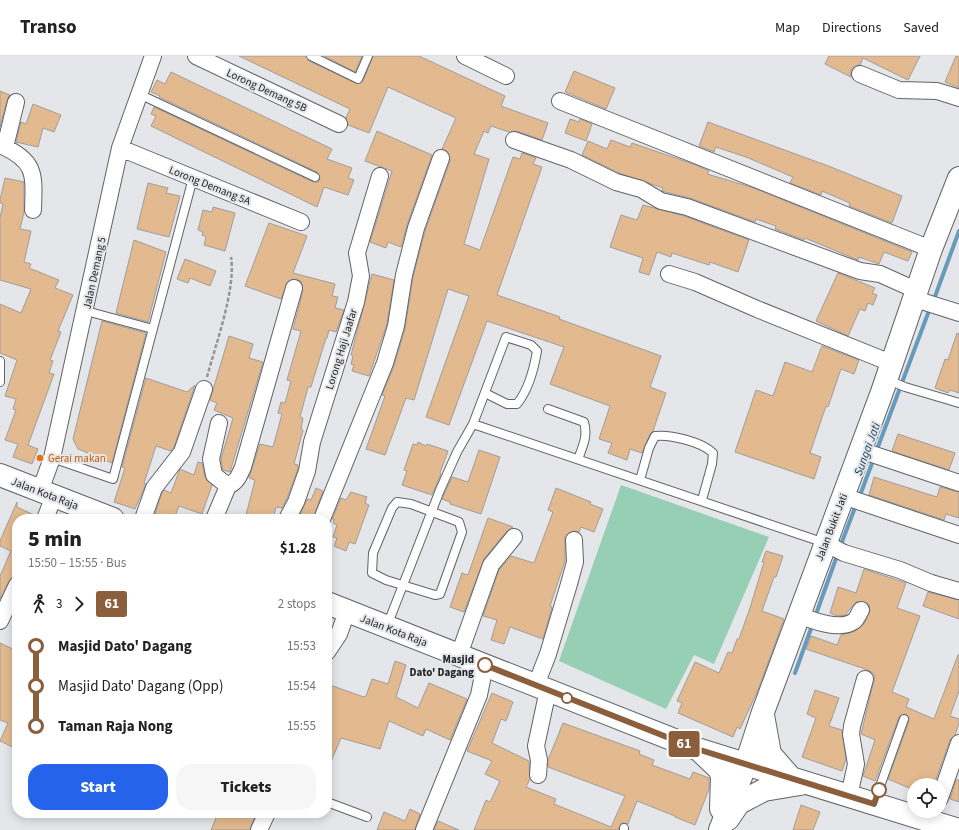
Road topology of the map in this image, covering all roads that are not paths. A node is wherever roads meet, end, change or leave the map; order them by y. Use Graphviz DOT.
graph roads {
  1 [pos="153,56"];
  2 [pos="196,56"];
  3 [pos="311,56"];
  4 [pos="368,56"];
  5 [pos="464,56"];
  6 [pos="860,74"];
  7 [pos="506,76"];
  8 [pos="139,94"];
  9 [pos="959,98"];
  10 [pos="560,101"];
  11 [pos="16,102"];
  12 [pos="339,124"];
  13 [pos="514,140"];
  14 [pos="2,146"];
  15 [pos="120,148"];
  16 [pos="441,158"];
  17 [pos="380,176"];
  18 [pos="315,177"];
  19 [pos="193,178"];
  20 [pos="959,178"];
  21 [pos="954,204"];
  22 [pos="33,210"];
  23 [pos="301,222"];
  24 [pos="931,249"];
  25 [pos="669,274"];
  26 [pos="294,288"];
  27 [pos="924,300"];
  28 [pos="86,310"];
  29 [pos="959,313"];
  30 [pos="153,329"];
  31 [pos="0,361"];
  32 [pos="895,378"];
  33 [pos="0,382"];
  34 [pos="204,389"];
  35 [pos="485,393"];
  36 [pos="959,403"];
  37 [pos="548,409"];
  38 [pos="218,423"];
  39 [pos="473,424"];
  40 [pos="869,453"];
  41 [pos="52,458"];
  42 [pos="578,459"];
  43 [pos="0,475"];
  44 [pos="640,480"];
  45 [pos="959,483"];
  46 [pos="228,486"];
  47 [pos="47,493"];
  48 [pos="853,499"];
  49 [pos="702,500"];
  50 [pos="432,510"];
  51 [pos="45,514"];
  52 [pos="100,514"];
  53 [pos="145,514"];
  54 [pos="216,514"];
  55 [pos="290,514"];
  56 [pos="324,514"];
  57 [pos="959,535"];
  58 [pos="514,536"];
  59 [pos="574,540"];
  60 [pos="834,548"];
  61 [pos="403,586"];
  62 [pos="959,591"];
  63 [pos="12,596"];
  64 [pos="332,605"];
  65 [pos="861,610"];
  66 [pos="347,611"];
  67 [pos="810,619"];
  68 [pos="0,621"];
  69 [pos="387,627"];
  70 [pos="332,644"];
  71 [pos="458,655"];
  72 [pos="485,665"];
  73 [pos="865,679"];
  74 [pos="542,688"];
  75 [pos="763,712"];
  76 [pos="904,719"];
  77 [pos="959,743"];
  78 [pos="697,749"];
  79 [pos="746,764"];
  80 [pos="538,774"];
  81 [pos="947,778"];
  82 [pos="798,781"];
  83 [pos="849,796"];
  84 [pos="332,804"];
  85 [pos="874,804"];
  86 [pos="907,811"];
  87 [pos="367,817"];
  88 [pos="265,818"];
  89 [pos="938,818"];
  90 [pos="259,830"];
  91 [pos="424,830"];
  92 [pos="720,830"];
  93 [pos="959,830"];
  1 -- 8 [label="street, Jalan Demang 5"];
  2 -- 12 [label="street, Lorong Demang 5B"];
  3 -- 4 [label="lane"];
  5 -- 7 [label="street"];
  6 -- 9 [label="street"];
  8 -- 15 [label="street, Jalan Demang 5"];
  8 -- 18 [label="lane"];
  10 -- 24 [label="street"];
  11 -- 14 [label="street"];
  13 -- 27 [label="street"];
  14 -- 22 [label="street"];
  15 -- 19 [label="street, Lorong Demang 5A"];
  15 -- 28 [label="street, Jalan Demang 5"];
  16 -- 56 [label="street"];
  17 -- 55 [label="street, Lorong Haji Jaafar"];
  19 -- 23 [label="street, Lorong Demang 5A"];
  19 -- 30 [label="lane"];
  20 -- 21 [label="main road, Jalan Bukit Jati"];
  21 -- 24 [label="main road, Jalan Bukit Jati"];
  24 -- 27 [label="main road, Jalan Bukit Jati"];
  25 -- 32 [label="street"];
  26 -- 46 [label="street"];
  27 -- 29 [label="street"];
  27 -- 32 [label="main road, Jalan Bukit Jati"];
  28 -- 30 [label="lane"];
  28 -- 41 [label="street, Jalan Demang 5"];
  30 -- 41 [label="lane"];
  31 -- 33 [label="lane"];
  32 -- 36 [label="lane"];
  32 -- 40 [label="main road, Jalan Bukit Jati"];
  34 -- 53 [label="street"];
  35 -- 35 [label="lane"];
  35 -- 39 [label="lane"];
  37 -- 42 [label="lane"];
  38 -- 46 [label="street"];
  39 -- 42 [label="lane"];
  39 -- 50 [label="lane"];
  40 -- 45 [label="street"];
  40 -- 48 [label="main road, Jalan Bukit Jati"];
  41 -- 47 [label="street, Jalan Demang 5"];
  42 -- 44 [label="lane"];
  43 -- 47 [label="main road, Jalan Kota Raja"];
  44 -- 49 [label="lane"];
  44 -- 49 [label="lane"];
  46 -- 54 [label="street"];
  47 -- 51 [label="street, Jalan Demang 5"];
  47 -- 52 [label="main road, Jalan Kota Raja"];
  48 -- 57 [label="street"];
  48 -- 60 [label="main road, Jalan Bukit Jati"];
  49 -- 60 [label="lane"];
  50 -- 61 [label="lane"];
  50 -- 61 [label="lane"];
  50 -- 61 [label="lane"];
  58 -- 71 [label="street"];
  59 -- 74 [label="street"];
  60 -- 62 [label="street"];
  60 -- 67 [label="main road, Jalan Bukit Jati"];
  61 -- 69 [label="lane"];
  63 -- 68 [label="street"];
  64 -- 66 [label="main road, Jalan Kota Raja"];
  65 -- 67 [label="street"];
  66 -- 69 [label="main road, Jalan Kota Raja"];
  66 -- 70 [label="street"];
  67 -- 75 [label="main road, Jalan Bukit Jati"];
  69 -- 71 [label="main road, Jalan Kota Raja"];
  71 -- 72 [label="main road, Jalan Kota Raja"];
  72 -- 74 [label="main road, Jalan Kota Raja"];
  72 -- 91 [label="street"];
  73 -- 83 [label="street"];
  74 -- 78 [label="main road, Jalan Kota Raja"];
  74 -- 80 [label="street"];
  75 -- 79 [label="main road, Jalan Bukit Jati"];
  75 -- 82 [label="main road"];
  76 -- 85 [label="lane"];
  77 -- 81 [label="street"];
  78 -- 79 [label="main road, Jalan Kota Raja"];
  78 -- 92 [label="main road"];
  79 -- 82 [label="main road, Jalan Kota Raja"];
  79 -- 92 [label="main road, Jalan Bukit Jati"];
  82 -- 83 [label="main road, Jalan Kota Raja"];
  82 -- 92 [label="main road"];
  83 -- 85 [label="main road, Jalan Kota Raja"];
  84 -- 87 [label="lane"];
  85 -- 86 [label="main road, Jalan Kota Raja"];
  88 -- 90 [label="street"];
  89 -- 93 [label="main road, Jalan Kota Raja"];
}
